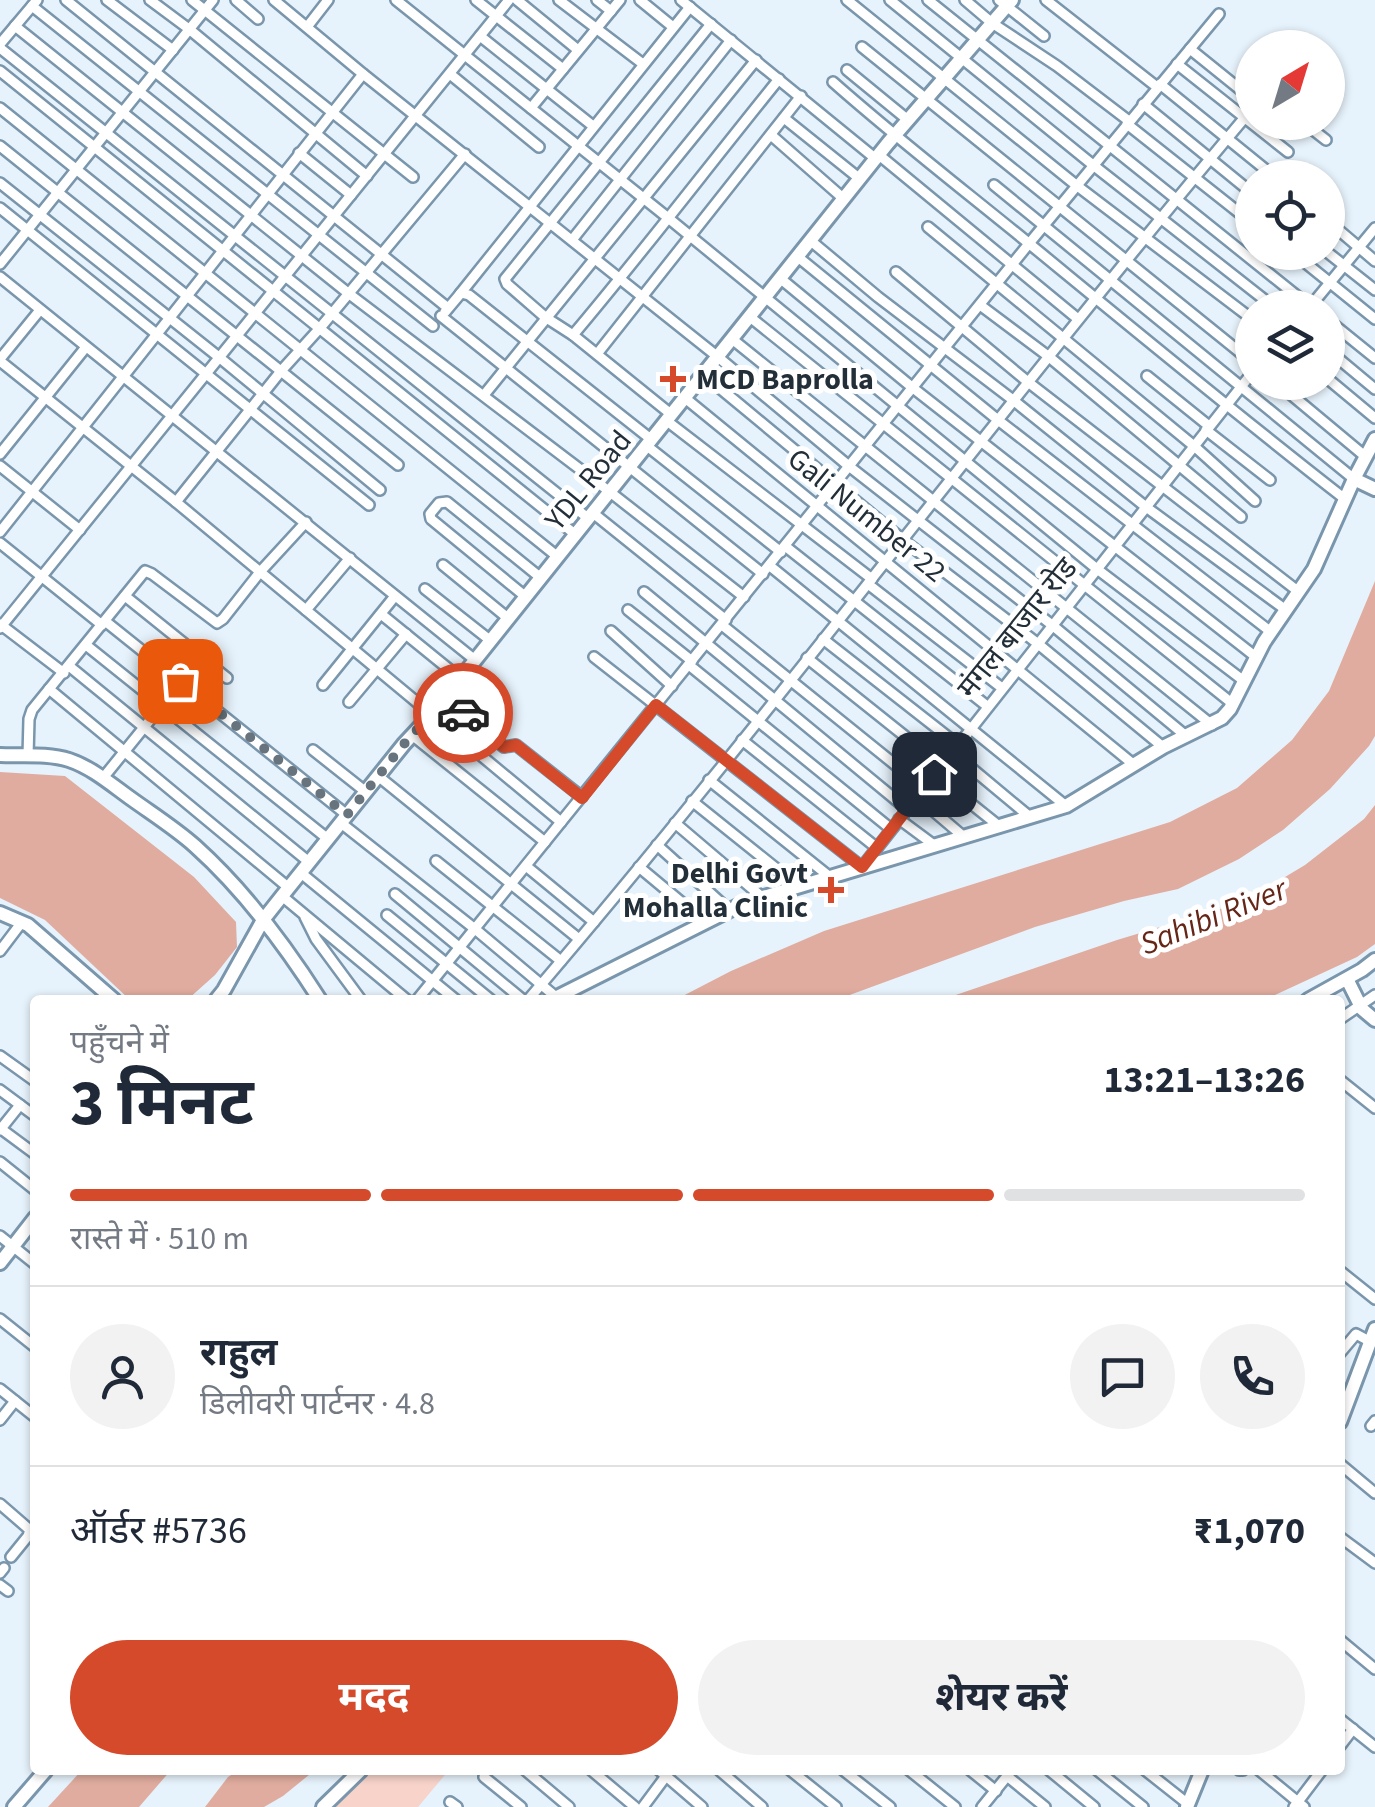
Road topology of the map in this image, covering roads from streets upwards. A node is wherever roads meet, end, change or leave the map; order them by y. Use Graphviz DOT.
graph roads {
  1 [pos="66,0"];
  2 [pos="107,0"];
  3 [pos="150,0"];
  4 [pos="192,0"];
  5 [pos="213,0"];
  6 [pos="236,0"];
  7 [pos="274,0"];
  8 [pos="328,0"];
  9 [pos="397,0"];
  10 [pos="476,0"];
  11 [pos="513,0"];
  12 [pos="559,0"];
  13 [pos="596,0"];
  14 [pos="620,0"];
  15 [pos="640,0"];
  16 [pos="847,0"];
  17 [pos="890,0"];
  18 [pos="928,0"];
  19 [pos="965,0"];
  20 [pos="1046,0"];
  21 [pos="1006,2"];
  22 [pos="34,3"];
  23 [pos="685,3"];
  24 [pos="288,4"];
  25 [pos="204,10"];
  26 [pos="611,11"];
  27 [pos="1219,14"];
  28 [pos="496,16"];
  29 [pos="258,19"];
  30 [pos="992,23"];
  31 [pos="710,24"];
  32 [pos="15,26"];
  33 [pos="307,27"];
  34 [pos="673,27"];
  35 [pos="596,29"];
  36 [pos="189,30"];
  37 [pos="480,36"];
  38 [pos="1044,36"];
  39 [pos="978,39"];
  40 [pos="731,40"];
  41 [pos="0,46"];
  42 [pos="862,47"];
  43 [pos="1190,49"];
  44 [pos="173,50"];
  45 [pos="578,50"];
  46 [pos="465,55"];
  47 [pos="961,58"];
  48 [pos="756,60"];
  49 [pos="642,64"];
  50 [pos="1177,64"];
  51 [pos="563,69"];
  52 [pos="0,70"];
  53 [pos="847,70"];
  54 [pos="155,72"];
  55 [pos="364,74"];
  56 [pos="450,74"];
  57 [pos="779,78"];
  58 [pos="944,79"];
  59 [pos="832,82"];
  60 [pos="1235,85"];
  61 [pos="1159,86"];
  62 [pos="546,89"];
  63 [pos="138,92"];
  64 [pos="801,96"];
  65 [pos="926,100"];
  66 [pos="1143,104"];
  67 [pos="0,108"];
  68 [pos="531,108"];
  69 [pos="1235,110"];
  70 [pos="122,111"];
  71 [pos="332,113"];
  72 [pos="416,116"];
  73 [pos="784,118"];
  74 [pos="908,120"];
  75 [pos="1128,123"];
  76 [pos="592,126"];
  77 [pos="1235,130"];
  78 [pos="105,132"];
  79 [pos="315,134"];
  80 [pos="771,136"];
  81 [pos="894,136"];
  82 [pos="1228,138"];
  83 [pos="1273,140"];
  84 [pos="577,145"];
  85 [pos="0,146"];
  86 [pos="93,146"];
  87 [pos="1109,146"];
  88 [pos="539,147"];
  89 [pos="1288,152"];
  90 [pos="299,154"];
  91 [pos="465,154"];
  92 [pos="384,156"];
  93 [pos="877,157"];
  94 [pos="1210,159"];
  95 [pos="1254,160"];
  96 [pos="599,163"];
  97 [pos="1093,165"];
  98 [pos="76,169"];
  99 [pos="283,173"];
  100 [pos="367,176"];
  101 [pos="412,177"];
  102 [pos="1194,177"];
  103 [pos="860,179"];
  104 [pos="1235,179"];
  105 [pos="620,180"];
  106 [pos="0,183"];
  107 [pos="994,185"];
  108 [pos="1076,185"];
  109 [pos="58,191"];
  110 [pos="266,194"];
  111 [pos="351,196"];
  112 [pos="1176,198"];
  113 [pos="644,199"];
  114 [pos="844,199"];
  115 [pos="529,206"];
  116 [pos="1060,206"];
  117 [pos="0,208"];
  118 [pos="1235,209"];
  119 [pos="39,214"];
  120 [pos="251,215"];
  121 [pos="334,216"];
  122 [pos="667,217"];
  123 [pos="1161,217"];
  124 [pos="550,222"];
  125 [pos="1044,224"];
  126 [pos="928,227"];
  127 [pos="1375,228"];
  128 [pos="27,229"];
  129 [pos="234,236"];
  130 [pos="318,236"];
  131 [pos="690,236"];
  132 [pos="1145,236"];
  133 [pos="1345,236"];
  134 [pos="572,240"];
  135 [pos="811,241"];
  136 [pos="1029,244"];
  137 [pos="1359,248"];
  138 [pos="223,250"];
  139 [pos="381,254"];
  140 [pos="302,256"];
  141 [pos="798,257"];
  142 [pos="596,259"];
  143 [pos="1126,260"];
  144 [pos="1375,261"];
  145 [pos="0,264"];
  146 [pos="1345,265"];
  147 [pos="1011,266"];
  148 [pos="1345,267"];
  149 [pos="1315,270"];
  150 [pos="1340,270"];
  151 [pos="205,272"];
  152 [pos="896,272"];
  153 [pos="364,273"];
  154 [pos="0,277"];
  155 [pos="286,278"];
  156 [pos="781,278"];
  157 [pos="620,279"];
  158 [pos="1110,279"];
  159 [pos="1330,282"];
  160 [pos="997,284"];
  161 [pos="1252,290"];
  162 [pos="1290,290"];
  163 [pos="1324,290"];
  164 [pos="1375,290"];
  165 [pos="274,291"];
  166 [pos="348,293"];
  167 [pos="460,294"];
  168 [pos="187,295"];
  169 [pos="642,296"];
  170 [pos="1095,298"];
  171 [pos="764,299"];
  172 [pos="980,305"];
  173 [pos="1235,306"];
  174 [pos="40,310"];
  175 [pos="444,312"];
  176 [pos="256,314"];
  177 [pos="332,314"];
  178 [pos="546,317"];
  179 [pos="750,317"];
  180 [pos="169,318"];
  181 [pos="1078,318"];
  182 [pos="1375,319"];
  183 [pos="433,326"];
  184 [pos="962,327"];
  185 [pos="320,328"];
  186 [pos="157,334"];
  187 [pos="573,334"];
  188 [pos="1345,334"];
  189 [pos="238,336"];
  190 [pos="1063,338"];
  191 [pos="732,339"];
  192 [pos="526,342"];
  193 [pos="418,344"];
  194 [pos="86,348"];
  195 [pos="300,348"];
  196 [pos="945,348"];
  197 [pos="1235,348"];
  198 [pos="597,354"];
  199 [pos="1048,356"];
  200 [pos="718,357"];
  201 [pos="220,358"];
  202 [pos="1375,358"];
  203 [pos="0,360"];
  204 [pos="1345,364"];
  205 [pos="932,365"];
  206 [pos="506,368"];
  207 [pos="280,371"];
  208 [pos="207,374"];
  209 [pos="704,375"];
  210 [pos="1147,376"];
  211 [pos="122,377"];
  212 [pos="1028,382"];
  213 [pos="1235,384"];
  214 [pos="913,388"];
  215 [pos="1375,390"];
  216 [pos="1235,392"];
  217 [pos="1345,393"];
  218 [pos="263,394"];
  219 [pos="484,395"];
  220 [pos="46,397"];
  221 [pos="685,398"];
  222 [pos="1013,400"];
  223 [pos="1255,400"];
  224 [pos="1298,400"];
  225 [pos="899,406"];
  226 [pos="1225,406"];
  227 [pos="250,408"];
  228 [pos="172,416"];
  229 [pos="669,418"];
  230 [pos="1375,418"];
  231 [pos="998,420"];
  232 [pos="884,425"];
  233 [pos="83,426"];
  234 [pos="1207,428"];
  235 [pos="1375,440"];
  236 [pos="980,442"];
  237 [pos="649,443"];
  238 [pos="1194,446"];
  239 [pos="865,448"];
  240 [pos="216,451"];
  241 [pos="0,454"];
  242 [pos="1366,457"];
  243 [pos="965,462"];
  244 [pos="1180,464"];
  245 [pos="398,465"];
  246 [pos="0,466"];
  247 [pos="132,466"];
  248 [pos="850,467"];
  249 [pos="630,468"];
  250 [pos="951,480"];
  251 [pos="1270,480"];
  252 [pos="1354,480"];
  253 [pos="836,484"];
  254 [pos="1162,487"];
  255 [pos="1375,489"];
  256 [pos="380,490"];
  257 [pos="32,492"];
  258 [pos="610,492"];
  259 [pos="1345,499"];
  260 [pos="1255,501"];
  261 [pos="176,502"];
  262 [pos="933,502"];
  263 [pos="369,505"];
  264 [pos="818,507"];
  265 [pos="1146,507"];
  266 [pos="591,516"];
  267 [pos="1240,517"];
  268 [pos="918,520"];
  269 [pos="306,522"];
  270 [pos="803,524"];
  271 [pos="1132,525"];
  272 [pos="80,530"];
  273 [pos="0,532"];
  274 [pos="576,535"];
  275 [pos="903,540"];
  276 [pos="0,543"];
  277 [pos="1115,546"];
  278 [pos="783,549"];
  279 [pos="558,557"];
  280 [pos="350,558"];
  281 [pos="885,562"];
  282 [pos="444,565"];
  283 [pos="1096,569"];
  284 [pos="766,570"];
  285 [pos="260,572"];
  286 [pos="42,577"];
  287 [pos="541,578"];
  288 [pos="870,581"];
  289 [pos="1084,585"];
  290 [pos="424,589"];
  291 [pos="644,592"];
  292 [pos="1299,592"];
  293 [pos="126,596"];
  294 [pos="395,596"];
  295 [pos="526,597"];
  296 [pos="744,598"];
  297 [pos="854,601"];
  298 [pos="1066,607"];
  299 [pos="306,610"];
  300 [pos="628,610"];
  301 [pos="1286,610"];
  302 [pos="381,614"];
  303 [pos="508,619"];
  304 [pos="837,621"];
  305 [pos="724,622"];
  306 [pos="104,623"];
  307 [pos="1052,625"];
  308 [pos="1,626"];
  309 [pos="610,631"];
  310 [pos="1271,632"];
  311 [pos="406,634"];
  312 [pos="823,638"];
  313 [pos="490,641"];
  314 [pos="1038,643"];
  315 [pos="706,644"];
  316 [pos="86,645"];
  317 [pos="352,648"];
  318 [pos="201,656"];
  319 [pos="594,657"];
  320 [pos="1256,657"];
  321 [pos="807,658"];
  322 [pos="475,660"];
  323 [pos="691,663"];
  324 [pos="377,668"];
  325 [pos="1018,668"];
  326 [pos="66,670"];
  327 [pos="227,678"];
  328 [pos="461,678"];
  329 [pos="791,679"];
  330 [pos="180,681"];
  331 [pos="1244,682"];
  332 [pos="324,685"];
  333 [pos="672,686"];
  334 [pos="1002,688"];
  335 [pos="50,689"];
  336 [pos="446,698"];
  337 [pos="774,699"];
  338 [pos="349,702"];
  339 [pos="161,704"];
  340 [pos="1233,704"];
  341 [pos="656,705"];
  342 [pos="988,706"];
  343 [pos="432,714"];
  344 [pos="757,721"];
  345 [pos="1212,724"];
  346 [pos="143,726"];
  347 [pos="971,727"];
  348 [pos="412,735"];
  349 [pos="1186,736"];
  350 [pos="742,740"];
  351 [pos="1163,747"];
  352 [pos="954,748"];
  353 [pos="124,750"];
  354 [pos="312,750"];
  355 [pos="0,755"];
  356 [pos="28,756"];
  357 [pos="725,760"];
  358 [pos="1133,764"];
  359 [pos="938,770"];
  360 [pos="378,776"];
  361 [pos="103,778"];
  362 [pos="709,780"];
  363 [pos="366,792"];
  364 [pos="920,792"];
  365 [pos="582,798"];
  366 [pos="692,801"];
  367 [pos="1066,806"];
  368 [pos="907,809"];
  369 [pos="1030,816"];
  370 [pos="344,819"];
  371 [pos="900,819"];
  372 [pos="562,822"];
  373 [pos="675,823"];
  374 [pos="999,826"];
  375 [pos="891,829"];
  376 [pos="964,836"];
  377 [pos="328,839"];
  378 [pos="545,842"];
  379 [pos="934,845"];
  380 [pos="656,846"];
  381 [pos="877,848"];
  382 [pos="436,862"];
  383 [pos="526,866"];
  384 [pos="639,866"];
  385 [pos="862,867"];
  386 [pos="305,868"];
  387 [pos="830,877"];
  388 [pos="511,884"];
  389 [pos="798,886"];
  390 [pos="285,892"];
  391 [pos="395,894"];
  392 [pos="762,897"];
  393 [pos="493,906"];
  394 [pos="730,910"];
  395 [pos="0,912"];
  396 [pos="304,914"];
  397 [pos="387,915"];
  398 [pos="263,920"];
  399 [pos="22,922"];
  400 [pos="594,922"];
  401 [pos="704,922"];
  402 [pos="475,929"];
  403 [pos="580,939"];
  404 [pos="460,948"];
  405 [pos="0,951"];
  406 [pos="1375,960"];
  407 [pos="561,961"];
  408 [pos="446,964"];
  409 [pos="1347,978"];
  410 [pos="432,981"];
  411 [pos="541,985"];
  412 [pos="108,995"];
  413 [pos="220,995"];
  414 [pos="317,995"];
  415 [pos="357,995"];
  416 [pos="401,995"];
  417 [pos="421,995"];
  418 [pos="450,995"];
  419 [pos="485,995"];
  420 [pos="520,995"];
  421 [pos="531,995"];
  422 [pos="550,995"];
  423 [pos="561,995"];
  424 [pos="1317,995"];
  425 [pos="1375,995"];
  426 [pos="1360,1006"];
  427 [pos="1345,1015"];
  428 [pos="1375,1020"];
  429 [pos="0,1056"];
  430 [pos="30,1077"];
  431 [pos="1345,1084"];
  432 [pos="0,1090"];
  433 [pos="20,1105"];
  434 [pos="1375,1108"];
  435 [pos="30,1112"];
  436 [pos="0,1129"];
  437 [pos="30,1150"];
  438 [pos="0,1162"];
  439 [pos="30,1186"];
  440 [pos="30,1224"];
  441 [pos="0,1236"];
  442 [pos="13,1246"];
  443 [pos="30,1260"];
  444 [pos="0,1263"];
  445 [pos="1345,1275"];
  446 [pos="1375,1299"];
  447 [pos="0,1320"];
  448 [pos="1373,1338"];
  449 [pos="30,1343"];
  450 [pos="1345,1343"];
  451 [pos="0,1389"];
  452 [pos="15,1401"];
  453 [pos="1345,1409"];
  454 [pos="30,1413"];
  455 [pos="0,1420"];
  456 [pos="1345,1468"];
  457 [pos="1375,1492"];
  458 [pos="0,1504"];
  459 [pos="1345,1540"];
  460 [pos="11,1557"];
  461 [pos="1375,1564"];
  462 [pos="1345,1644"];
  463 [pos="1375,1670"];
  464 [pos="1345,1723"];
  465 [pos="1354,1730"];
  466 [pos="1345,1740"];
  467 [pos="1375,1747"];
  468 [pos="42,1775"];
  469 [pos="356,1775"];
  470 [pos="532,1775"];
  471 [pos="596,1775"];
  472 [pos="662,1775"];
  473 [pos="665,1775"];
  474 [pos="725,1775"];
  475 [pos="796,1775"];
  476 [pos="850,1775"];
  477 [pos="914,1775"];
  478 [pos="973,1775"];
  479 [pos="1008,1775"];
  480 [pos="1012,1775"];
  481 [pos="1056,1775"];
  482 [pos="1104,1775"];
  483 [pos="1151,1775"];
  484 [pos="1197,1775"];
  485 [pos="1266,1775"];
  486 [pos="1276,1775"];
  487 [pos="1319,1775"];
  488 [pos="484,1777"];
  489 [pos="1272,1780"];
  490 [pos="989,1799"];
  491 [pos="1299,1805"];
  492 [pos="1188,1806"];
  493 [pos="14,1807"];
  494 [pos="323,1807"];
  495 [pos="520,1807"];
  496 [pos="569,1807"];
  497 [pos="634,1807"];
  498 [pos="643,1807"];
  499 [pos="702,1807"];
  500 [pos="762,1807"];
  501 [pos="836,1807"];
  502 [pos="890,1807"];
  503 [pos="954,1807"];
  504 [pos="998,1807"];
  505 [pos="1045,1807"];
  506 [pos="1094,1807"];
  507 [pos="1142,1807"];
  1 -- 54 [label="street"];
  2 -- 44 [label="street"];
  3 -- 36 [label="street"];
  4 -- 25 [label="street"];
  5 -- 25 [label="street"];
  6 -- 29 [label="street"];
  7 -- 24 [label="street"];
  8 -- 33 [label="street"];
  9 -- 46 [label="street"];
  10 -- 28 [label="street"];
  11 -- 28 [label="street"];
  11 -- 45 [label="street"];
  12 -- 35 [label="street"];
  13 -- 26 [label="street"];
  14 -- 26 [label="street"];
  15 -- 34 [label="street"];
  16 -- 58 [label="street"];
  17 -- 47 [label="street"];
  18 -- 39 [label="street"];
  19 -- 30 [label="street"];
  20 -- 61 [label="street"];
  21 -- 30 [label="street, YDL Road"];
  21 -- 38 [label="street"];
  22 -- 32 [label="street"];
  22 -- 63 [label="street"];
  23 -- 31 [label="street"];
  23 -- 34 [label="street"];
  24 -- 33 [label="street"];
  25 -- 36 [label="street"];
  25 -- 71 [label="street"];
  26 -- 35 [label="street"];
  27 -- 43 [label="street"];
  28 -- 37 [label="street"];
  28 -- 51 [label="street"];
  30 -- 39 [label="street, YDL Road"];
  30 -- 75 [label="street"];
  31 -- 40 [label="street"];
  31 -- 96 [label="street"];
  32 -- 41 [label="street"];
  32 -- 70 [label="street"];
  33 -- 55 [label="street"];
  34 -- 49 [label="street"];
  35 -- 45 [label="street"];
  35 -- 49 [label="street"];
  36 -- 44 [label="street"];
  36 -- 79 [label="street"];
  37 -- 46 [label="street"];
  37 -- 62 [label="street"];
  39 -- 47 [label="street, YDL Road"];
  39 -- 87 [label="street"];
  40 -- 48 [label="street"];
  40 -- 105 [label="street"];
  41 -- 78 [label="street"];
  42 -- 65 [label="street"];
  43 -- 50 [label="street"];
  43 -- 60 [label="street"];
  44 -- 54 [label="street"];
  45 -- 51 [label="street"];
  46 -- 56 [label="street"];
  46 -- 68 [label="street"];
  47 -- 58 [label="street, YDL Road"];
  47 -- 97 [label="street"];
  48 -- 57 [label="street"];
  48 -- 113 [label="street"];
  49 -- 76 [label="street"];
  50 -- 61 [label="street"];
  50 -- 69 [label="street"];
  51 -- 62 [label="street"];
  52 -- 86 [label="street"];
  53 -- 74 [label="street"];
  54 -- 63 [label="street"];
  54 -- 99 [label="street"];
  55 -- 71 [label="street"];
  55 -- 72 [label="street"];
  56 -- 72 [label="street"];
  56 -- 88 [label="street"];
  57 -- 64 [label="street"];
  57 -- 122 [label="street"];
  58 -- 65 [label="street, YDL Road"];
  58 -- 108 [label="street"];
  59 -- 81 [label="street"];
  61 -- 66 [label="street"];
  61 -- 82 [label="street"];
  62 -- 68 [label="street"];
  62 -- 76 [label="street"];
  63 -- 70 [label="street"];
  63 -- 110 [label="street"];
  64 -- 73 [label="street"];
  64 -- 93 [label="street"];
  65 -- 74 [label="street, YDL Road"];
  65 -- 116 [label="street"];
  66 -- 75 [label="street"];
  66 -- 94 [label="street"];
  67 -- 98 [label="street"];
  68 -- 84 [label="street"];
  70 -- 78 [label="street"];
  70 -- 120 [label="street"];
  71 -- 79 [label="street"];
  71 -- 92 [label="street"];
  72 -- 91 [label="street"];
  72 -- 92 [label="street"];
  73 -- 80 [label="street"];
  73 -- 103 [label="street"];
  74 -- 81 [label="street, YDL Road"];
  75 -- 87 [label="street"];
  75 -- 102 [label="street"];
  76 -- 84 [label="street"];
  77 -- 82 [label="street"];
  78 -- 86 [label="street"];
  78 -- 129 [label="street"];
  79 -- 90 [label="street"];
  79 -- 100 [label="street"];
  80 -- 114 [label="street"];
  80 -- 131 [label="street"];
  81 -- 93 [label="street, YDL Road"];
  81 -- 136 [label="street"];
  82 -- 94 [label="street"];
  82 -- 95 [label="street"];
  83 -- 89 [label="street"];
  84 -- 96 [label="street"];
  84 -- 115 [label="street"];
  85 -- 109 [label="street"];
  86 -- 98 [label="street"];
  86 -- 138 [label="street"];
  87 -- 97 [label="street"];
  87 -- 112 [label="street"];
  90 -- 99 [label="street"];
  90 -- 111 [label="street"];
  91 -- 115 [label="street"];
  91 -- 139 [label="street"];
  92 -- 100 [label="street"];
  92 -- 101 [label="street"];
  93 -- 103 [label="street, YDL Road"];
  93 -- 147 [label="street"];
  94 -- 102 [label="street"];
  94 -- 104 [label="street"];
  96 -- 105 [label="street"];
  96 -- 124 [label="street"];
  97 -- 108 [label="street"];
  97 -- 123 [label="street"];
  98 -- 109 [label="street"];
  98 -- 151 [label="street"];
  99 -- 110 [label="street"];
  99 -- 121 [label="street"];
  100 -- 111 [label="street"];
  102 -- 112 [label="street"];
  102 -- 118 [label="street"];
  103 -- 114 [label="street, YDL Road"];
  105 -- 113 [label="street"];
  105 -- 134 [label="street"];
  106 -- 119 [label="street"];
  107 -- 125 [label="street"];
  108 -- 116 [label="street"];
  108 -- 132 [label="street"];
  109 -- 119 [label="street"];
  109 -- 168 [label="street"];
  110 -- 120 [label="street"];
  110 -- 130 [label="street"];
  111 -- 121 [label="street"];
  112 -- 123 [label="street"];
  112 -- 162 [label="street"];
  113 -- 122 [label="street"];
  113 -- 142 [label="street"];
  114 -- 135 [label="street, YDL Road"];
  115 -- 124 [label="street"];
  115 -- 167 [label="street"];
  116 -- 125 [label="street"];
  116 -- 143 [label="street"];
  117 -- 128 [label="street"];
  119 -- 128 [label="street"];
  119 -- 180 [label="street"];
  120 -- 129 [label="street"];
  120 -- 140 [label="street"];
  121 -- 130 [label="street"];
  121 -- 139 [label="street"];
  122 -- 131 [label="street"];
  122 -- 157 [label="street"];
  123 -- 132 [label="street"];
  123 -- 161 [label="street"];
  124 -- 134 [label="street"];
  124 -- 178 [label="street"];
  125 -- 136 [label="street"];
  125 -- 158 [label="street"];
  126 -- 160 [label="street"];
  127 -- 137 [label="street"];
  128 -- 145 [label="street"];
  128 -- 186 [label="street"];
  129 -- 138 [label="street"];
  129 -- 155 [label="street"];
  130 -- 140 [label="street"];
  130 -- 153 [label="street"];
  131 -- 169 [label="street"];
  131 -- 171 [label="street"];
  132 -- 143 [label="street"];
  132 -- 173 [label="street"];
  133 -- 137 [label="street"];
  134 -- 142 [label="street"];
  135 -- 141 [label="street, YDL Road"];
  135 -- 196 [label="street"];
  136 -- 147 [label="street"];
  136 -- 170 [label="street"];
  137 -- 144 [label="street"];
  137 -- 146 [label="street"];
  138 -- 151 [label="street"];
  138 -- 165 [label="street"];
  139 -- 153 [label="street"];
  139 -- 175 [label="street"];
  140 -- 155 [label="street"];
  140 -- 166 [label="street"];
  141 -- 156 [label="street, YDL Road"];
  141 -- 205 [label="street"];
  142 -- 157 [label="street"];
  142 -- 178 [label="street"];
  143 -- 158 [label="street"];
  143 -- 197 [label="street"];
  147 -- 160 [label="street"];
  147 -- 181 [label="street"];
  148 -- 164 [label="street"];
  149 -- 159 [label="street"];
  150 -- 159 [label="street"];
  151 -- 168 [label="street"];
  151 -- 176 [label="street"];
  152 -- 184 [label="street"];
  153 -- 166 [label="street"];
  153 -- 183 [label="street"];
  154 -- 174 [label="street"];
  155 -- 165 [label="street"];
  155 -- 177 [label="street"];
  156 -- 171 [label="street, YDL Road"];
  156 -- 214 [label="street"];
  157 -- 169 [label="street"];
  157 -- 187 [label="street"];
  158 -- 170 [label="street"];
  158 -- 213 [label="street"];
  159 -- 163 [label="street"];
  159 -- 182 [label="street"];
  160 -- 172 [label="street"];
  160 -- 190 [label="street"];
  165 -- 176 [label="street"];
  165 -- 185 [label="street"];
  166 -- 177 [label="street"];
  166 -- 193 [label="street"];
  167 -- 175 [label="street"];
  167 -- 192 [label="street"];
  168 -- 180 [label="street"];
  168 -- 189 [label="street"];
  169 -- 198 [label="street"];
  169 -- 200 [label="street"];
  170 -- 181 [label="street"];
  170 -- 226 [label="street"];
  171 -- 179 [label="street, YDL Road"];
  171 -- 225 [label="street"];
  172 -- 184 [label="street"];
  172 -- 199 [label="street"];
  174 -- 194 [label="street"];
  174 -- 203 [label="street"];
  175 -- 183 [label="street"];
  175 -- 206 [label="street"];
  176 -- 189 [label="street"];
  176 -- 195 [label="street"];
  177 -- 185 [label="street"];
  177 -- 266 [label="street"];
  178 -- 187 [label="street"];
  178 -- 192 [label="street"];
  179 -- 191 [label="street, YDL Road"];
  179 -- 232 [label="street"];
  180 -- 186 [label="street"];
  180 -- 201 [label="street"];
  181 -- 190 [label="street"];
  183 -- 193 [label="street"];
  184 -- 196 [label="street"];
  184 -- 212 [label="street"];
  185 -- 195 [label="street"];
  185 -- 274 [label="street"];
  186 -- 208 [label="street"];
  186 -- 211 [label="street"];
  187 -- 198 [label="street"];
  188 -- 202 [label="street"];
  189 -- 201 [label="street"];
  189 -- 207 [label="street"];
  190 -- 199 [label="street"];
  190 -- 238 [label="street"];
  191 -- 200 [label="street, YDL Road"];
  191 -- 239 [label="street"];
  192 -- 206 [label="street"];
  192 -- 237 [label="street"];
  193 -- 219 [label="street"];
  194 -- 211 [label="street"];
  194 -- 220 [label="street"];
  195 -- 207 [label="street"];
  195 -- 279 [label="street"];
  196 -- 205 [label="street"];
  196 -- 222 [label="street"];
  198 -- 229 [label="street"];
  199 -- 212 [label="street"];
  199 -- 244 [label="street"];
  200 -- 209 [label="street, YDL Road"];
  200 -- 248 [label="street"];
  201 -- 208 [label="street"];
  201 -- 218 [label="street"];
  203 -- 220 [label="street"];
  204 -- 215 [label="street"];
  205 -- 214 [label="street"];
  205 -- 231 [label="street"];
  206 -- 219 [label="street"];
  206 -- 249 [label="street"];
  207 -- 218 [label="street"];
  207 -- 245 [label="street"];
  208 -- 227 [label="street"];
  208 -- 228 [label="street"];
  209 -- 221 [label="street, YDL Road"];
  209 -- 253 [label="street"];
  210 -- 234 [label="street"];
  211 -- 228 [label="street"];
  211 -- 233 [label="street"];
  212 -- 222 [label="street"];
  212 -- 254 [label="street"];
  214 -- 225 [label="street"];
  214 -- 236 [label="street"];
  216 -- 226 [label="street, मंगल बाजार रोड"];
  217 -- 230 [label="street"];
  218 -- 227 [label="street"];
  218 -- 256 [label="street"];
  219 -- 258 [label="street"];
  220 -- 233 [label="street"];
  220 -- 241 [label="street"];
  221 -- 229 [label="street, YDL Road"];
  221 -- 264 [label="street, Gali Number 22"];
  222 -- 231 [label="street"];
  222 -- 265 [label="street"];
  223 -- 252 [label="street"];
  224 -- 242 [label="street"];
  225 -- 232 [label="street"];
  225 -- 243 [label="street"];
  226 -- 234 [label="street, मंगल बाजार रोड"];
  226 -- 259 [label="street"];
  227 -- 240 [label="street"];
  227 -- 263 [label="street"];
  228 -- 240 [label="street"];
  228 -- 247 [label="street"];
  229 -- 237 [label="street, YDL Road"];
  229 -- 270 [label="street"];
  231 -- 236 [label="street"];
  231 -- 271 [label="street"];
  232 -- 239 [label="street"];
  232 -- 250 [label="street"];
  233 -- 247 [label="street"];
  233 -- 257 [label="street"];
  234 -- 238 [label="street, मंगल बाजार रोड"];
  234 -- 251 [label="street"];
  235 -- 242 [label="street"];
  236 -- 243 [label="street"];
  236 -- 277 [label="street"];
  237 -- 249 [label="street, YDL Road"];
  237 -- 278 [label="street"];
  238 -- 244 [label="street, मंगल बाजार रोड"];
  238 -- 260 [label="street"];
  239 -- 248 [label="street"];
  239 -- 262 [label="street"];
  240 -- 261 [label="street"];
  240 -- 269 [label="street"];
  242 -- 252 [label="street"];
  243 -- 250 [label="street"];
  243 -- 283 [label="street"];
  244 -- 254 [label="street, मंगल बाजार रोड"];
  244 -- 267 [label="street"];
  246 -- 257 [label="street"];
  247 -- 261 [label="street"];
  247 -- 272 [label="street"];
  248 -- 253 [label="street"];
  248 -- 268 [label="street"];
  249 -- 258 [label="street, YDL Road"];
  249 -- 284 [label="street"];
  250 -- 262 [label="street"];
  250 -- 289 [label="street"];
  252 -- 255 [label="street"];
  252 -- 259 [label="street"];
  253 -- 264 [label="street"];
  253 -- 275 [label="street"];
  254 -- 265 [label="street, मंगल बाजार रोड"];
  254 -- 292 [label="street"];
  257 -- 272 [label="street"];
  257 -- 273 [label="street"];
  258 -- 266 [label="street, YDL Road"];
  258 -- 296 [label="street"];
  259 -- 292 [label="street"];
  261 -- 285 [label="street"];
  262 -- 268 [label="street"];
  262 -- 298 [label="street"];
  264 -- 270 [label="street"];
  264 -- 281 [label="street, Gali Number 22"];
  265 -- 271 [label="street, मंगल बाजार रोड"];
  265 -- 301 [label="street"];
  266 -- 274 [label="street, YDL Road"];
  266 -- 305 [label="street"];
  268 -- 275 [label="street"];
  268 -- 307 [label="street"];
  269 -- 280 [label="street"];
  269 -- 285 [label="street"];
  270 -- 278 [label="street"];
  270 -- 288 [label="street"];
  271 -- 277 [label="street, मंगल बाजार रोड"];
  271 -- 310 [label="street"];
  272 -- 286 [label="street"];
  274 -- 279 [label="street, YDL Road"];
  275 -- 281 [label="street"];
  275 -- 314 [label="street"];
  276 -- 286 [label="street"];
  277 -- 283 [label="street, मंगल बाजार रोड"];
  277 -- 320 [label="street"];
  278 -- 284 [label="street"];
  278 -- 297 [label="street"];
  279 -- 287 [label="street, YDL Road"];
  280 -- 294 [label="street"];
  280 -- 299 [label="street"];
  281 -- 288 [label="street"];
  281 -- 325 [label="street, Gali Number 22"];
  282 -- 303 [label="street"];
  283 -- 289 [label="street, मंगल बाजार रोड"];
  283 -- 331 [label="street"];
  284 -- 296 [label="street"];
  284 -- 304 [label="street"];
  285 -- 293 [label="street"];
  285 -- 299 [label="street"];
  286 -- 306 [label="street"];
  286 -- 308 [label="street"];
  287 -- 295 [label="street, YDL Road"];
  287 -- 295 [label="street"];
  288 -- 297 [label="street"];
  288 -- 334 [label="street"];
  289 -- 298 [label="street, मंगल बाजार रोड"];
  289 -- 340 [label="street"];
  290 -- 313 [label="street"];
  291 -- 315 [label="street"];
  292 -- 301 [label="street"];
  293 -- 306 [label="street"];
  293 -- 318 [label="street"];
  294 -- 302 [label="street"];
  294 -- 322 [label="street"];
  295 -- 303 [label="street, YDL Road"];
  296 -- 305 [label="street"];
  297 -- 304 [label="street"];
  297 -- 342 [label="street"];
  298 -- 307 [label="street, मंगल बाजार रोड"];
  298 -- 345 [label="street"];
  299 -- 317 [label="street"];
  300 -- 323 [label="street"];
  301 -- 310 [label="street"];
  302 -- 311 [label="street"];
  302 -- 317 [label="street"];
  303 -- 313 [label="street, YDL Road"];
  304 -- 312 [label="street"];
  304 -- 347 [label="street"];
  305 -- 315 [label="street"];
  305 -- 329 [label="street"];
  306 -- 316 [label="street"];
  306 -- 330 [label="street"];
  307 -- 314 [label="street, मंगल बाजार रोड"];
  307 -- 349 [label="street"];
  308 -- 326 [label="street"];
  309 -- 333 [label="street"];
  310 -- 320 [label="street"];
  311 -- 324 [label="street"];
  311 -- 328 [label="street"];
  312 -- 321 [label="street"];
  312 -- 352 [label="street"];
  313 -- 322 [label="street, YDL Road"];
  314 -- 325 [label="street, मंगल बाजार रोड"];
  314 -- 351 [label="street"];
  315 -- 323 [label="street"];
  315 -- 337 [label="street"];
  316 -- 326 [label="street"];
  316 -- 339 [label="street"];
  317 -- 324 [label="street"];
  317 -- 332 [label="street"];
  318 -- 327 [label="street"];
  318 -- 330 [label="street"];
  319 -- 341 [label="street"];
  320 -- 331 [label="street"];
  321 -- 329 [label="street"];
  321 -- 359 [label="street"];
  322 -- 328 [label="street, YDL Road"];
  323 -- 333 [label="street"];
  323 -- 344 [label="street"];
  324 -- 338 [label="street"];
  324 -- 343 [label="street"];
  325 -- 334 [label="street, मंगल बाजार रोड"];
  325 -- 358 [label="street, Gali Number 22"];
  326 -- 335 [label="street"];
  326 -- 346 [label="street"];
  328 -- 336 [label="street, YDL Road"];
  329 -- 337 [label="street"];
  329 -- 364 [label="street"];
  330 -- 339 [label="street"];
  330 -- 370 [label="street"];
  331 -- 340 [label="street"];
  333 -- 341 [label="street"];
  334 -- 342 [label="street, मंगल बाजार रोड"];
  335 -- 353 [label="street"];
  335 -- 356 [label="street"];
  336 -- 343 [label="street, YDL Road"];
  336 -- 365 [label="street"];
  337 -- 344 [label="street"];
  337 -- 368 [label="street"];
  339 -- 346 [label="street"];
  339 -- 377 [label="street"];
  340 -- 345 [label="street"];
  341 -- 357 [label="street"];
  341 -- 365 [label="street"];
  342 -- 347 [label="street, मंगल बाजार रोड"];
  343 -- 348 [label="street, YDL Road"];
  343 -- 372 [label="street"];
  344 -- 350 [label="street"];
  344 -- 375 [label="street"];
  345 -- 349 [label="street"];
  346 -- 353 [label="street"];
  346 -- 386 [label="street"];
  347 -- 352 [label="street, मंगल बाजार रोड"];
  347 -- 367 [label="street"];
  348 -- 360 [label="street, YDL Road"];
  348 -- 378 [label="street"];
  349 -- 351 [label="street"];
  350 -- 357 [label="street"];
  350 -- 381 [label="street"];
  351 -- 358 [label="street"];
  352 -- 359 [label="street, मंगल बाजार रोड"];
  352 -- 369 [label="street"];
  353 -- 361 [label="street"];
  353 -- 390 [label="street"];
  354 -- 363 [label="street"];
  355 -- 356 [label="street"];
  356 -- 361 [label="street"];
  357 -- 362 [label="street"];
  357 -- 385 [label="street"];
  358 -- 367 [label="street"];
  359 -- 364 [label="street, मंगल बाजार रोड"];
  359 -- 374 [label="street"];
  360 -- 363 [label="street, YDL Road"];
  360 -- 388 [label="street"];
  361 -- 398 [label="street"];
  362 -- 366 [label="street"];
  362 -- 387 [label="street"];
  363 -- 370 [label="street, YDL Road"];
  364 -- 368 [label="street, मंगल बाजार रोड"];
  364 -- 376 [label="street"];
  365 -- 372 [label="street"];
  366 -- 373 [label="street"];
  366 -- 389 [label="street"];
  367 -- 369 [label="street"];
  368 -- 371 [label="street, मंगल बाजार रोड"];
  369 -- 374 [label="street"];
  370 -- 377 [label="street, YDL Road"];
  370 -- 402 [label="street"];
  371 -- 375 [label="street, मंगल बाजार रोड"];
  371 -- 379 [label="street"];
  372 -- 378 [label="street"];
  373 -- 380 [label="street"];
  373 -- 392 [label="street"];
  374 -- 376 [label="street"];
  375 -- 381 [label="street, मंगल बाजार रोड"];
  376 -- 379 [label="street"];
  377 -- 386 [label="street, YDL Road"];
  378 -- 383 [label="street"];
  379 -- 385 [label="street"];
  380 -- 384 [label="street"];
  380 -- 394 [label="street"];
  381 -- 385 [label="street, मंगल बाजार रोड"];
  382 -- 393 [label="street"];
  383 -- 388 [label="street"];
  383 -- 400 [label="street"];
  384 -- 400 [label="street"];
  384 -- 401 [label="street"];
  385 -- 387 [label="street"];
  386 -- 390 [label="street, YDL Road"];
  386 -- 410 [label="street"];
  387 -- 389 [label="street"];
  388 -- 393 [label="street"];
  388 -- 403 [label="street"];
  389 -- 392 [label="street"];
  390 -- 396 [label="street"];
  390 -- 398 [label="street, YDL Road"];
  391 -- 404 [label="street"];
  392 -- 394 [label="street"];
  393 -- 402 [label="street"];
  393 -- 407 [label="street"];
  394 -- 401 [label="street"];
  395 -- 399 [label="street"];
  396 -- 415 [label="street"];
  396 -- 416 [label="street"];
  397 -- 408 [label="street"];
  398 -- 413 [label="street, YDL Road"];
  398 -- 414 [label="street"];
  399 -- 405 [label="street"];
  399 -- 412 [label="street"];
  400 -- 403 [label="street"];
  401 -- 423 [label="street"];
  402 -- 404 [label="street"];
  402 -- 411 [label="street"];
  403 -- 407 [label="street"];
  404 -- 408 [label="street"];
  404 -- 420 [label="street"];
  406 -- 409 [label="street"];
  407 -- 411 [label="street"];
  408 -- 410 [label="street"];
  408 -- 419 [label="street"];
  409 -- 424 [label="street"];
  409 -- 426 [label="street"];
  410 -- 417 [label="street"];
  410 -- 418 [label="street"];
  411 -- 421 [label="street"];
  411 -- 422 [label="street"];
  425 -- 426 [label="street"];
  426 -- 427 [label="street"];
  426 -- 428 [label="street"];
  429 -- 430 [label="street"];
  431 -- 434 [label="street"];
  432 -- 433 [label="street"];
  433 -- 435 [label="street"];
  433 -- 436 [label="street"];
  436 -- 437 [label="street"];
  438 -- 439 [label="street"];
  440 -- 442 [label="street"];
  441 -- 442 [label="street"];
  442 -- 443 [label="street"];
  442 -- 444 [label="street"];
  445 -- 446 [label="street"];
  447 -- 449 [label="street"];
  448 -- 450 [label="street"];
  448 -- 453 [label="street"];
  451 -- 452 [label="street"];
  452 -- 454 [label="street"];
  452 -- 455 [label="street"];
  456 -- 457 [label="street"];
  458 -- 460 [label="street"];
  459 -- 461 [label="street"];
  462 -- 463 [label="street"];
  464 -- 465 [label="street"];
  465 -- 466 [label="street"];
  465 -- 467 [label="street"];
  468 -- 493 [label="street"];
  469 -- 494 [label="street"];
  470 -- 496 [label="street"];
  471 -- 497 [label="street"];
  472 -- 498 [label="street"];
  473 -- 499 [label="street"];
  474 -- 500 [label="street"];
  475 -- 501 [label="street"];
  476 -- 502 [label="street"];
  477 -- 503 [label="street"];
  478 -- 490 [label="street"];
  479 -- 490 [label="street"];
  480 -- 505 [label="street"];
  481 -- 506 [label="street"];
  482 -- 507 [label="street"];
  483 -- 492 [label="street"];
  484 -- 492 [label="street"];
  485 -- 489 [label="street"];
  486 -- 489 [label="street"];
  487 -- 491 [label="street"];
  488 -- 495 [label="street"];
  489 -- 491 [label="street"];
  490 -- 504 [label="street"];
}
